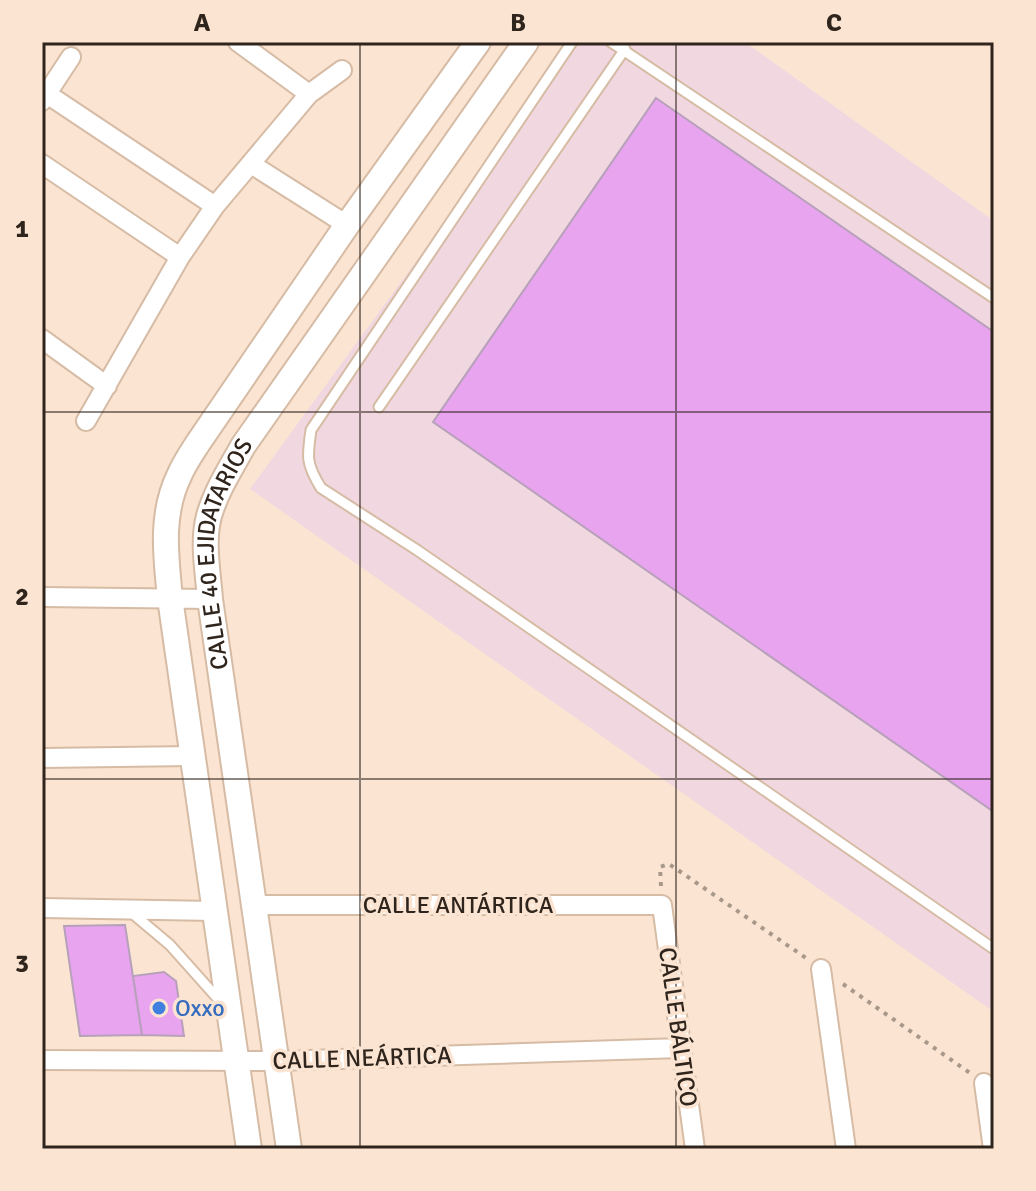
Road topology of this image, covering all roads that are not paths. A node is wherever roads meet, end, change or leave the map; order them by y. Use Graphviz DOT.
graph roads {
  1 [pos="238,42"];
  2 [pos="478,42"];
  3 [pos="526,42"];
  4 [pos="572,42"];
  5 [pos="611,42"];
  6 [pos="625,49"];
  7 [pos="71,57"];
  8 [pos="342,70"];
  9 [pos="309,94"];
  10 [pos="44,97"];
  11 [pos="42,164"];
  12 [pos="251,164"];
  13 [pos="215,206"];
  14 [pos="347,225"];
  15 [pos="180,257"];
  16 [pos="994,298"];
  17 [pos="42,339"];
  18 [pos="107,386"];
  19 [pos="379,407"];
  20 [pos="86,421"];
  21 [pos="42,597"];
  22 [pos="170,598"];
  23 [pos="210,599"];
  24 [pos="193,756"];
  25 [pos="42,758"];
  26 [pos="255,905"];
  27 [pos="662,905"];
  28 [pos="42,908"];
  29 [pos="129,910"];
  30 [pos="215,911"];
  31 [pos="994,949"];
  32 [pos="821,969"];
  33 [pos="230,1012"];
  34 [pos="681,1048"];
  35 [pos="42,1060"];
  36 [pos="237,1061"];
  37 [pos="277,1061"];
  38 [pos="984,1083"];
  39 [pos="249,1149"];
  40 [pos="289,1149"];
  41 [pos="695,1149"];
  42 [pos="846,1149"];
  43 [pos="993,1149"];
  1 -- 9 [label="street"];
  2 -- 14 [label="main road, CALLE 40 EJIDATARIOS"];
  3 -- 23 [label="main road, CALLE 40 EJIDATARIOS"];
  4 -- 31 [label="lane"];
  5 -- 6 [label="lane"];
  6 -- 16 [label="lane"];
  6 -- 19 [label="lane"];
  7 -- 10 [label="street"];
  8 -- 9 [label="street"];
  9 -- 12 [label="street"];
  10 -- 13 [label="street"];
  11 -- 15 [label="street"];
  12 -- 13 [label="street"];
  12 -- 14 [label="street"];
  13 -- 15 [label="street"];
  14 -- 22 [label="main road, CALLE 40 EJIDATARIOS"];
  15 -- 18 [label="street"];
  17 -- 18 [label="street"];
  18 -- 20 [label="street"];
  21 -- 22 [label="street"];
  22 -- 23 [label="street"];
  22 -- 24 [label="main road, CALLE 40 EJIDATARIOS"];
  23 -- 26 [label="main road, CALLE 40 EJIDATARIOS"];
  24 -- 25 [label="street"];
  24 -- 30 [label="main road, CALLE 40 EJIDATARIOS"];
  26 -- 27 [label="street, CALLE ANTÁRTICA"];
  26 -- 37 [label="main road, CALLE 40 EJIDATARIOS"];
  27 -- 34 [label="street, CALLE BÁLTICO"];
  28 -- 29 [label="street"];
  29 -- 30 [label="street"];
  29 -- 33 [label="lane"];
  30 -- 33 [label="main road, CALLE 40 EJIDATARIOS"];
  32 -- 42 [label="street"];
  33 -- 36 [label="main road, CALLE 40 EJIDATARIOS"];
  34 -- 37 [label="street, CALLE NEÁRTICA"];
  34 -- 41 [label="street, CALLE BÁLTICO"];
  35 -- 36 [label="street, CALLE NEÁRTICA"];
  36 -- 37 [label="street, CALLE NEÁRTICA"];
  36 -- 39 [label="main road, CALLE 40 EJIDATARIOS"];
  37 -- 40 [label="main road, CALLE 40 EJIDATARIOS"];
  38 -- 43 [label="street"];
}
